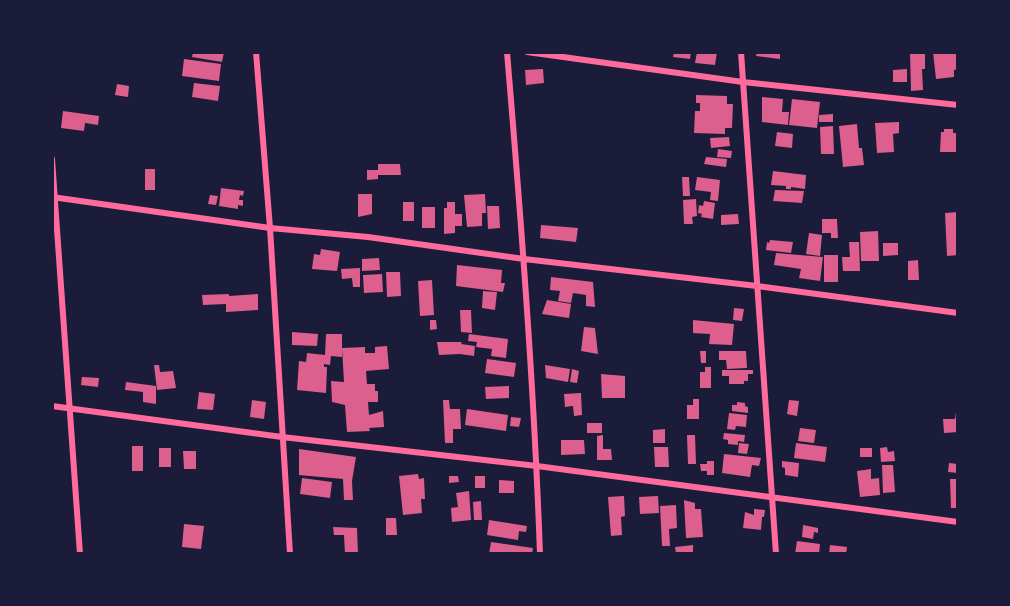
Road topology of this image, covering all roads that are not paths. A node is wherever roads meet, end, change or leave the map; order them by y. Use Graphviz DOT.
graph roads {
  1 [pos="256,52"];
  2 [pos="507,52"];
  3 [pos="527,52"];
  4 [pos="741,52"];
  5 [pos="742,82"];
  6 [pos="957,105"];
  7 [pos="52,159"];
  8 [pos="54,197"];
  9 [pos="270,228"];
  10 [pos="524,259"];
  11 [pos="757,285"];
  12 [pos="957,313"];
  13 [pos="52,406"];
  14 [pos="70,408"];
  15 [pos="282,437"];
  16 [pos="537,466"];
  17 [pos="772,496"];
  18 [pos="957,522"];
  19 [pos="80,554"];
  20 [pos="290,554"];
  21 [pos="540,554"];
  22 [pos="776,554"];
  1 -- 9 [label="street"];
  2 -- 10 [label="street"];
  3 -- 5 [label="street"];
  4 -- 5 [label="street"];
  5 -- 6 [label="street"];
  5 -- 11 [label="street"];
  7 -- 8 [label="street"];
  8 -- 9 [label="street"];
  8 -- 14 [label="street"];
  9 -- 10 [label="street"];
  9 -- 15 [label="street"];
  10 -- 11 [label="street"];
  10 -- 16 [label="street"];
  11 -- 12 [label="street"];
  11 -- 17 [label="street"];
  13 -- 14 [label="street"];
  14 -- 15 [label="street"];
  14 -- 19 [label="street"];
  15 -- 16 [label="street"];
  15 -- 20 [label="street"];
  16 -- 17 [label="street"];
  16 -- 21 [label="street"];
  17 -- 18 [label="street"];
  17 -- 22 [label="street"];
}
